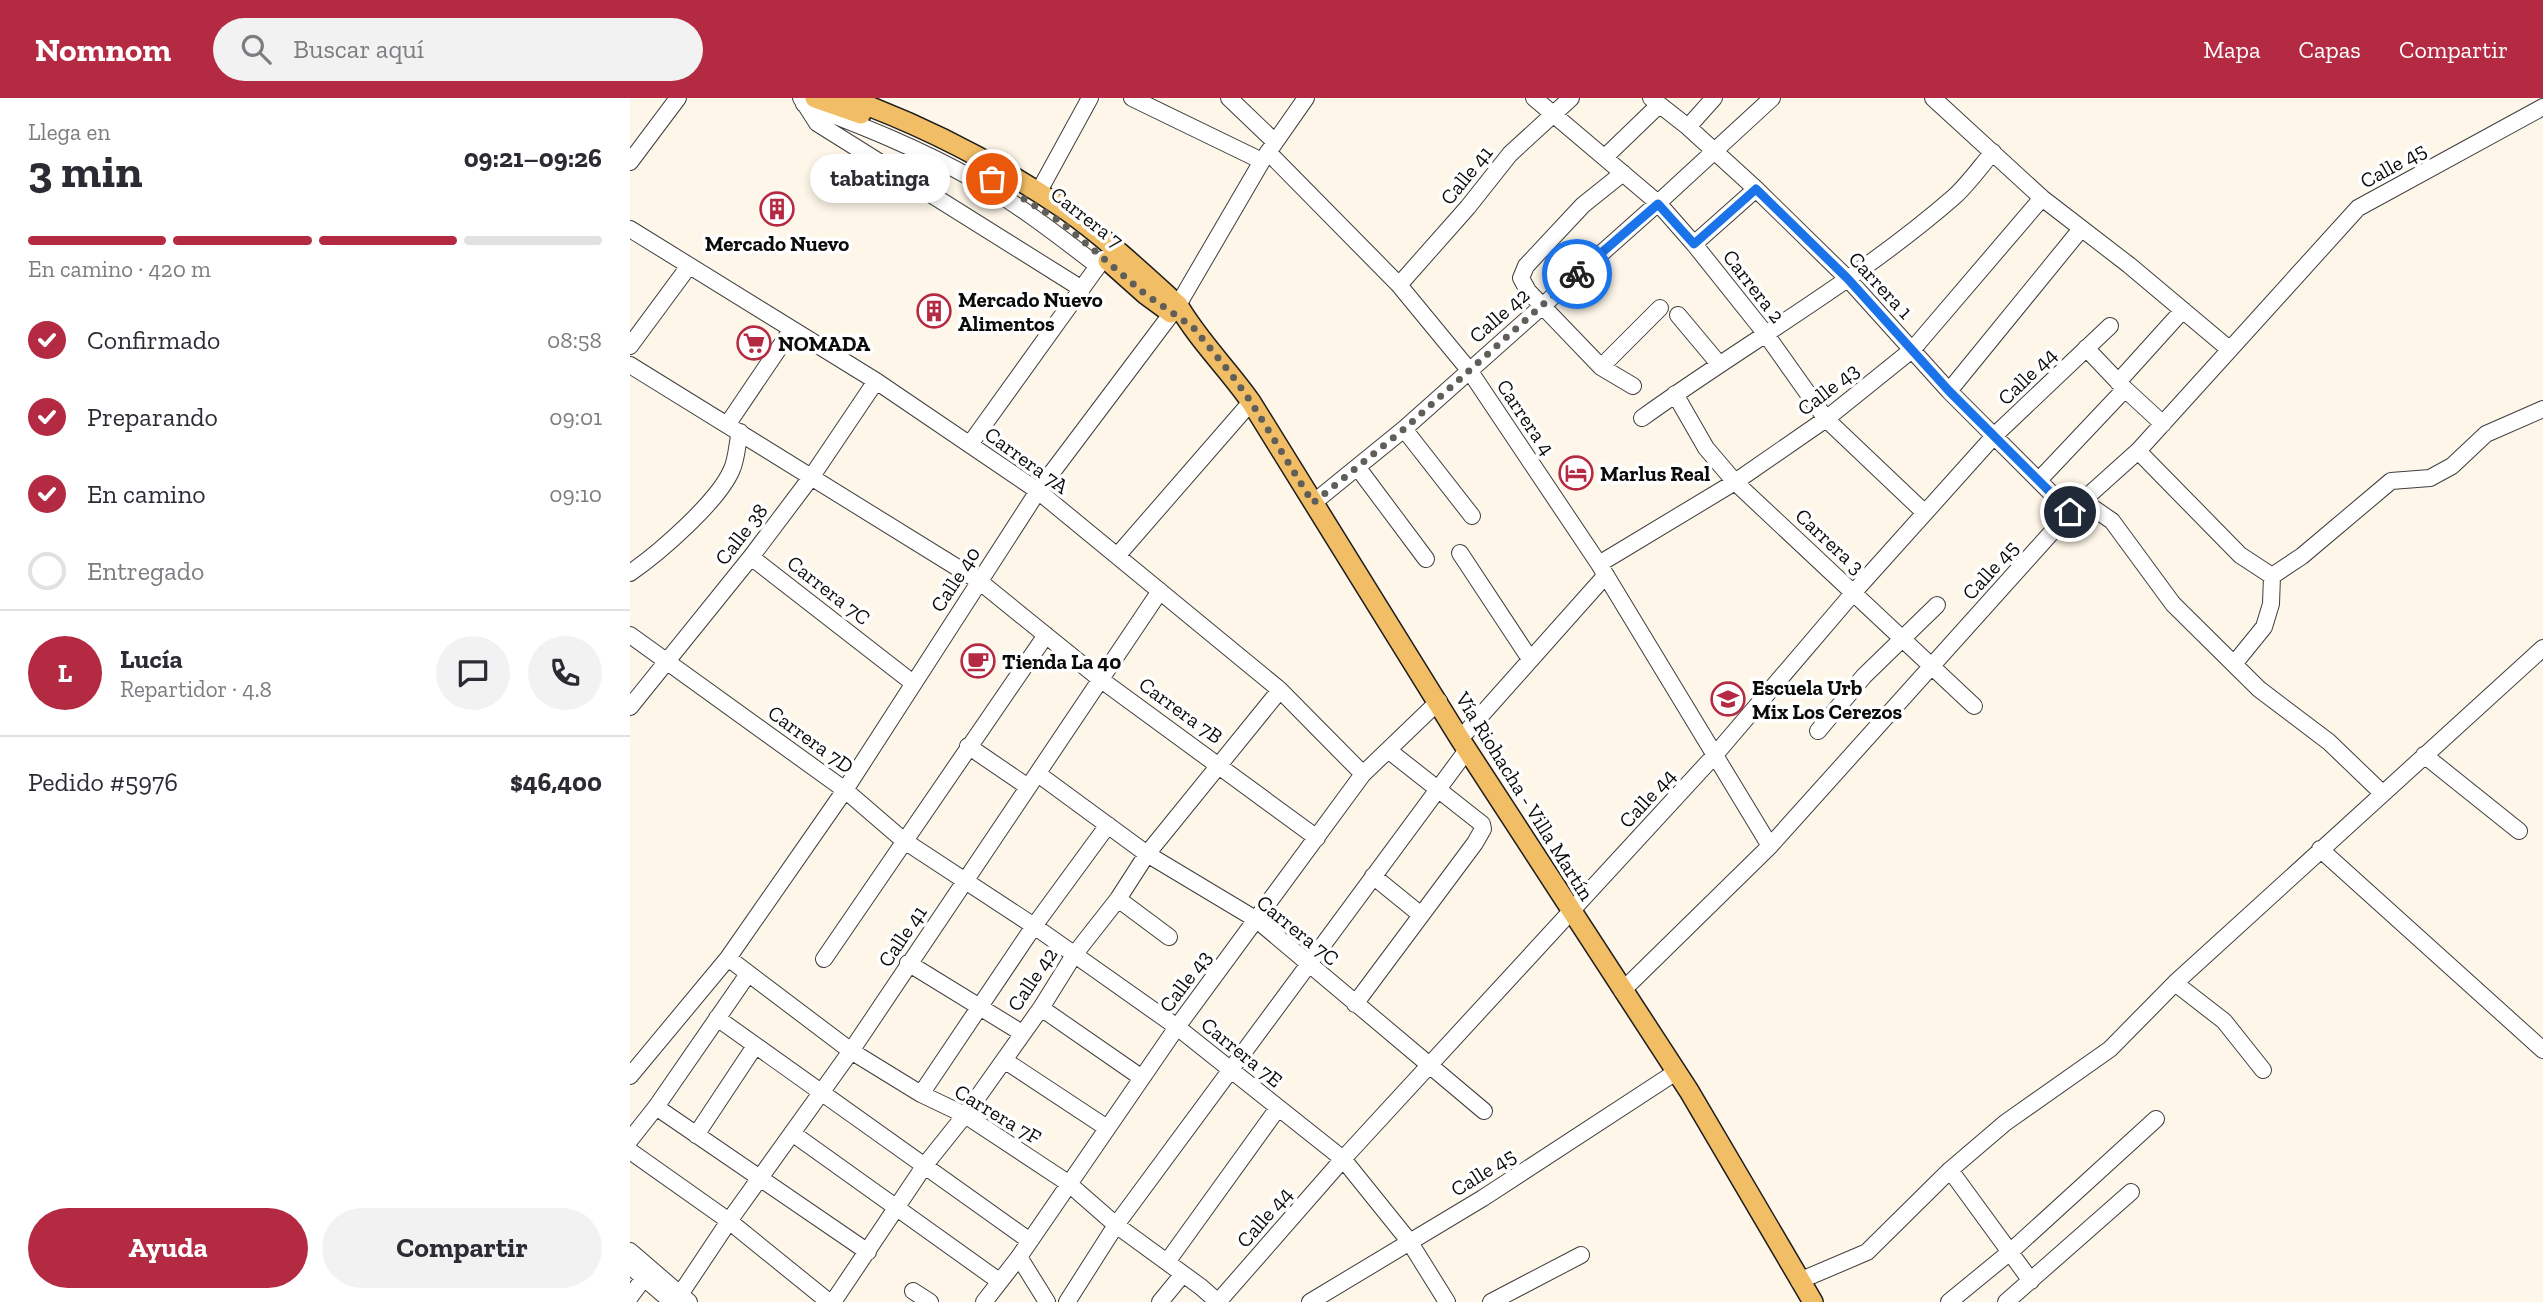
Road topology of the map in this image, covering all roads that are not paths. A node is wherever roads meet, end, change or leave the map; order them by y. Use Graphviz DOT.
graph roads {
  1 [pos="678,98"];
  2 [pos="847,98"];
  3 [pos="1090,98"];
  4 [pos="1132,98"];
  5 [pos="1230,98"];
  6 [pos="1306,98"];
  7 [pos="1534,98"];
  8 [pos="1571,98"];
  9 [pos="1714,98"];
  10 [pos="1772,98"];
  11 [pos="1933,98"];
  12 [pos="807,100"];
  13 [pos="1655,101"];
  14 [pos="2543,107"];
  15 [pos="1552,113"];
  16 [pos="1688,127"];
  17 [pos="1715,151"];
  18 [pos="1269,152"];
  19 [pos="1993,152"];
  20 [pos="1605,157"];
  21 [pos="630,162"];
  22 [pos="1623,173"];
  23 [pos="1756,189"];
  24 [pos="1038,193"];
  25 [pos="2042,198"];
  26 [pos="1658,204"];
  27 [pos="630,229"];
  28 [pos="2081,229"];
  29 [pos="1694,244"];
  30 [pos="1104,257"];
  31 [pos="690,266"];
  32 [pos="1848,279"];
  33 [pos="1399,285"];
  34 [pos="1082,289"];
  35 [pos="1542,305"];
  36 [pos="1660,308"];
  37 [pos="2183,310"];
  38 [pos="1179,313"];
  39 [pos="1678,315"];
  40 [pos="2110,326"];
  41 [pos="792,329"];
  42 [pos="1765,333"];
  43 [pos="630,346"];
  44 [pos="2086,348"];
  45 [pos="1913,349"];
  46 [pos="2229,349"];
  47 [pos="1719,364"];
  48 [pos="630,365"];
  49 [pos="1601,366"];
  50 [pos="1469,370"];
  51 [pos="876,381"];
  52 [pos="1633,386"];
  53 [pos="2122,386"];
  54 [pos="1949,391"];
  55 [pos="1675,394"];
  56 [pos="1251,402"];
  57 [pos="2543,409"];
  58 [pos="1642,418"];
  59 [pos="1826,419"];
  60 [pos="2163,424"];
  61 [pos="733,428"];
  62 [pos="1404,429"];
  63 [pos="1994,436"];
  64 [pos="970,444"];
  65 [pos="2138,452"];
  66 [pos="1358,468"];
  67 [pos="811,476"];
  68 [pos="2039,480"];
  69 [pos="1735,482"];
  70 [pos="1038,491"];
  71 [pos="1313,503"];
  72 [pos="2077,506"];
  73 [pos="1925,513"];
  74 [pos="1472,516"];
  75 [pos="1460,553"];
  76 [pos="1118,556"];
  77 [pos="751,557"];
  78 [pos="1426,559"];
  79 [pos="1602,570"];
  80 [pos="630,573"];
  81 [pos="2272,576"];
  82 [pos="979,582"];
  83 [pos="1160,591"];
  84 [pos="1854,592"];
  85 [pos="1937,605"];
  86 [pos="630,635"];
  87 [pos="1046,635"];
  88 [pos="1901,638"];
  89 [pos="2543,648"];
  90 [pos="1530,659"];
  91 [pos="668,660"];
  92 [pos="2234,664"];
  93 [pos="1932,666"];
  94 [pos="1100,679"];
  95 [pos="914,683"];
  96 [pos="1280,690"];
  97 [pos="1439,701"];
  98 [pos="630,706"];
  99 [pos="1974,706"];
  100 [pos="1818,731"];
  101 [pos="1464,744"];
  102 [pos="968,747"];
  103 [pos="1388,750"];
  104 [pos="2424,755"];
  105 [pos="1714,756"];
  106 [pos="1221,765"];
  107 [pos="1363,774"];
  108 [pos="1033,780"];
  109 [pos="1438,788"];
  110 [pos="845,790"];
  111 [pos="2382,793"];
  112 [pos="1108,825"];
  113 [pos="2519,831"];
  114 [pos="1317,838"];
  115 [pos="903,840"];
  116 [pos="1770,846"];
  117 [pos="2320,849"];
  118 [pos="1147,854"];
  119 [pos="1373,876"];
  120 [pos="966,880"];
  121 [pos="1118,899"];
  122 [pos="1571,912"];
  123 [pos="1421,915"];
  124 [pos="1257,920"];
  125 [pos="1034,926"];
  126 [pos="1169,937"];
  127 [pos="1074,954"];
  128 [pos="727,958"];
  129 [pos="824,959"];
  130 [pos="908,963"];
  131 [pos="1308,965"];
  132 [pos="748,974"];
  133 [pos="2175,983"];
  134 [pos="1622,991"];
  135 [pos="1355,1004"];
  136 [pos="980,1006"];
  137 [pos="1041,1008"];
  138 [pos="717,1018"];
  139 [pos="1177,1027"];
  140 [pos="1021,1033"];
  141 [pos="755,1046"];
  142 [pos="2543,1050"];
  143 [pos="851,1051"];
  144 [pos="1004,1060"];
  145 [pos="1429,1066"];
  146 [pos="1232,1069"];
  147 [pos="2263,1070"];
  148 [pos="1675,1072"];
  149 [pos="630,1076"];
  150 [pos="1142,1078"];
  151 [pos="821,1093"];
  152 [pos="921,1094"];
  153 [pos="656,1107"];
  154 [pos="1278,1108"];
  155 [pos="1484,1111"];
  156 [pos="965,1115"];
  157 [pos="2155,1119"];
  158 [pos="1107,1128"];
  159 [pos="792,1133"];
  160 [pos="696,1135"];
  161 [pos="630,1140"];
  162 [pos="630,1151"];
  163 [pos="1343,1159"];
  164 [pos="925,1165"];
  165 [pos="1950,1170"];
  166 [pos="759,1179"];
  167 [pos="1068,1183"];
  168 [pos="2131,1192"];
  169 [pos="897,1210"];
  170 [pos="729,1221"];
  171 [pos="1116,1225"];
  172 [pos="1030,1241"];
  173 [pos="1409,1241"];
  174 [pos="630,1251"];
  175 [pos="867,1252"];
  176 [pos="2010,1252"];
  177 [pos="1581,1255"];
  178 [pos="1019,1257"];
  179 [pos="1167,1262"];
  180 [pos="630,1266"];
  181 [pos="647,1273"];
  182 [pos="1183,1274"];
  183 [pos="999,1281"];
  184 [pos="1799,1281"];
  185 [pos="2031,1281"];
  186 [pos="913,1291"];
  187 [pos="630,1297"];
  188 [pos="679,1300"];
  189 [pos="831,1302"];
  190 [pos="930,1302"];
  191 [pos="984,1302"];
  192 [pos="1047,1302"];
  193 [pos="1067,1302"];
  194 [pos="1160,1302"];
  195 [pos="1218,1302"];
  196 [pos="1310,1302"];
  197 [pos="1447,1302"];
  198 [pos="1491,1302"];
  199 [pos="1813,1302"];
  200 [pos="1949,1302"];
  201 [pos="2006,1302"];
  1 -- 21 [label="street"];
  2 -- 24 [label="main road, Carrera 7"];
  3 -- 24 [label="street"];
  4 -- 18 [label="street"];
  5 -- 18 [label="street, Carrera 4"];
  6 -- 18 [label="street, Calle 40"];
  7 -- 15 [label="street, Carrera 2"];
  8 -- 15 [label="street, Calle 41"];
  9 -- 16 [label="street"];
  10 -- 17 [label="street, Calle 42"];
  11 -- 19 [label="street"];
  12 -- 30 [label="main road, Carrera 7"];
  12 -- 34 [label="street"];
  13 -- 16 [label="street, Carrera 1"];
  13 -- 20 [label="street"];
  14 -- 46 [label="street, Calle 45"];
  15 -- 20 [label="street, Carrera 2"];
  15 -- 33 [label="street, Calle 41"];
  16 -- 17 [label="street, Carrera 1"];
  17 -- 23 [label="street, Carrera 1"];
  17 -- 26 [label="street, Calle 42"];
  18 -- 33 [label="street, Carrera 4"];
  18 -- 38 [label="street, Calle 40"];
  19 -- 25 [label="street"];
  19 -- 32 [label="street"];
  20 -- 22 [label="street, Carrera 2"];
  22 -- 26 [label="street, Carrera 2"];
  22 -- 35 [label="street"];
  23 -- 29 [label="street"];
  23 -- 32 [label="street, Carrera 1"];
  24 -- 30 [label="main road, Carrera 7"];
  25 -- 28 [label="street"];
  25 -- 45 [label="street, Calle 43"];
  26 -- 29 [label="street, Carrera 2"];
  26 -- 35 [label="street, Calle 42"];
  27 -- 31 [label="street, Carrera 7A"];
  28 -- 37 [label="street"];
  28 -- 54 [label="street"];
  29 -- 42 [label="street, Carrera 2"];
  30 -- 34 [label="street"];
  30 -- 38 [label="main road, Carrera 7"];
  31 -- 41 [label="street, Carrera 7A"];
  31 -- 43 [label="street"];
  32 -- 42 [label="street"];
  32 -- 45 [label="street, Carrera 1"];
  33 -- 50 [label="street, Carrera 4"];
  34 -- 64 [label="street"];
  35 -- 49 [label="street"];
  35 -- 50 [label="street, Calle 42"];
  36 -- 49 [label="street"];
  37 -- 46 [label="street"];
  37 -- 53 [label="street"];
  38 -- 56 [label="main road, Vía Riohacha - Villa Martín"];
  38 -- 70 [label="street, Calle 40"];
  39 -- 47 [label="street"];
  40 -- 44 [label="street, Calle 44"];
  41 -- 51 [label="street, Carrera 7A"];
  41 -- 61 [label="street"];
  42 -- 47 [label="street"];
  42 -- 59 [label="street, Carrera 2"];
  44 -- 53 [label="street"];
  44 -- 63 [label="street, Calle 44"];
  45 -- 54 [label="street, Carrera 1"];
  45 -- 59 [label="street, Calle 43"];
  46 -- 60 [label="street, Calle 45"];
  47 -- 55 [label="street"];
  48 -- 61 [label="street, Carrera 7B"];
  49 -- 52 [label="street"];
  50 -- 62 [label="street, Calle 42"];
  50 -- 79 [label="street, Carrera 4"];
  51 -- 64 [label="street, Carrera 7A"];
  51 -- 67 [label="street, Calle 38"];
  53 -- 60 [label="street"];
  53 -- 68 [label="street"];
  54 -- 63 [label="street, Carrera 1"];
  55 -- 58 [label="street"];
  55 -- 69 [label="street, Carrera 3"];
  56 -- 71 [label="main road, Vía Riohacha - Villa Martín"];
  56 -- 76 [label="street"];
  57 -- 81 [label="street"];
  59 -- 69 [label="street, Calle 43"];
  59 -- 73 [label="street, Carrera 2"];
  60 -- 65 [label="street, Calle 45"];
  61 -- 67 [label="street, Carrera 7B"];
  61 -- 80 [label="street"];
  62 -- 66 [label="street, Calle 42"];
  62 -- 74 [label="street"];
  63 -- 68 [label="street, Carrera 1"];
  63 -- 73 [label="street, Calle 44"];
  64 -- 70 [label="street, Carrera 7A"];
  65 -- 72 [label="street, Calle 45"];
  65 -- 81 [label="street"];
  66 -- 71 [label="street, Calle 42"];
  66 -- 78 [label="street"];
  67 -- 77 [label="street, Calle 38"];
  67 -- 82 [label="street, Carrera 7B"];
  68 -- 72 [label="street, Carrera 1"];
  69 -- 79 [label="street, Calle 43"];
  69 -- 84 [label="street, Carrera 3"];
  70 -- 76 [label="street, Carrera 7A"];
  70 -- 82 [label="street, Calle 40"];
  71 -- 97 [label="main road, Vía Riohacha - Villa Martín"];
  72 -- 92 [label="street, Carrera 1"];
  72 -- 93 [label="street, Calle 45"];
  73 -- 84 [label="street, Calle 44"];
  75 -- 90 [label="street"];
  76 -- 83 [label="street, Carrera 7A"];
  77 -- 91 [label="street, Calle 38"];
  77 -- 95 [label="street, Carrera 7C"];
  79 -- 90 [label="street, Calle 43"];
  79 -- 105 [label="street, Carrera 4"];
  81 -- 92 [label="street"];
  82 -- 87 [label="street, Carrera 7B"];
  82 -- 95 [label="street, Calle 40"];
  83 -- 94 [label="street, Calle 41"];
  83 -- 96 [label="street, Carrera 7A"];
  84 -- 88 [label="street, Carrera 3"];
  84 -- 105 [label="street, Calle 44"];
  85 -- 88 [label="street"];
  86 -- 91 [label="street, Carrera 7D"];
  87 -- 94 [label="street, Carrera 7B"];
  87 -- 102 [label="street"];
  88 -- 93 [label="street, Carrera 3"];
  88 -- 100 [label="street"];
  89 -- 104 [label="street"];
  90 -- 101 [label="street, Calle 43"];
  91 -- 98 [label="street, Calle 38"];
  91 -- 110 [label="street, Carrera 7D"];
  92 -- 111 [label="street, Carrera 1"];
  93 -- 99 [label="street, Carrera 3"];
  93 -- 116 [label="street, Calle 45"];
  94 -- 106 [label="street, Carrera 7B"];
  94 -- 108 [label="street, Calle 41"];
  95 -- 110 [label="street, Calle 40"];
  96 -- 106 [label="street, Calle 42"];
  96 -- 107 [label="street, Carrera 7A"];
  97 -- 101 [label="main road, Vía Riohacha - Villa Martín"];
  97 -- 103 [label="street, Calle 43"];
  101 -- 109 [label="street, Calle 43"];
  101 -- 122 [label="main road, Vía Riohacha - Villa Martín"];
  102 -- 108 [label="street, Carrera 7C"];
  102 -- 115 [label="street"];
  103 -- 107 [label="street, Calle 43"];
  103 -- 109 [label="street"];
  104 -- 111 [label="street"];
  104 -- 113 [label="street"];
  105 -- 116 [label="street, Carrera 4"];
  105 -- 122 [label="street, Calle 44"];
  106 -- 114 [label="street, Carrera 7B"];
  106 -- 118 [label="street, Calle 42"];
  107 -- 114 [label="street, Calle 43"];
  108 -- 112 [label="street, Carrera 7C"];
  108 -- 120 [label="street, Calle 41"];
  109 -- 119 [label="street, Calle 43"];
  109 -- 123 [label="street"];
  110 -- 115 [label="street, Carrera 7D"];
  110 -- 128 [label="street, Calle 40"];
  111 -- 117 [label="street"];
  112 -- 118 [label="street, Carrera 7C"];
  112 -- 125 [label="street"];
  114 -- 124 [label="street, Calle 43"];
  115 -- 120 [label="street, Carrera 7D"];
  115 -- 129 [label="street"];
  116 -- 134 [label="street, Calle 45"];
  117 -- 133 [label="street"];
  117 -- 142 [label="street"];
  118 -- 121 [label="street, Calle 42"];
  118 -- 124 [label="street, Carrera 7C"];
  119 -- 123 [label="street"];
  119 -- 131 [label="street, Calle 43"];
  120 -- 125 [label="street, Carrera 7E"];
  120 -- 130 [label="street, Calle 41"];
  121 -- 126 [label="street"];
  121 -- 127 [label="street, Calle 42"];
  122 -- 134 [label="main road, Vía Riohacha - Villa Martín"];
  122 -- 145 [label="street, Calle 44"];
  123 -- 135 [label="street"];
  124 -- 131 [label="street, Carrera 7C"];
  124 -- 139 [label="street, Calle 43"];
  125 -- 127 [label="street, Carrera 7E"];
  125 -- 136 [label="street"];
  127 -- 137 [label="street, Calle 42"];
  127 -- 139 [label="street, Carrera 7E"];
  128 -- 132 [label="street, Carrera 7F"];
  128 -- 149 [label="street, Calle 40"];
  130 -- 136 [label="street"];
  130 -- 143 [label="street, Calle 41"];
  131 -- 135 [label="street, Carrera 7C"];
  131 -- 146 [label="street, Calle 43"];
  132 -- 138 [label="street"];
  132 -- 143 [label="street, Carrera 7F"];
  133 -- 147 [label="street"];
  133 -- 165 [label="street"];
  134 -- 148 [label="main road, Vía Riohacha - Villa Martín"];
  135 -- 145 [label="street, Carrera 7C"];
  136 -- 140 [label="street"];
  136 -- 152 [label="street"];
  137 -- 140 [label="street, Calle 42"];
  137 -- 150 [label="street"];
  138 -- 141 [label="street"];
  138 -- 153 [label="street"];
  139 -- 146 [label="street, Carrera 7E"];
  139 -- 150 [label="street, Calle 43"];
  140 -- 144 [label="street, Calle 42"];
  141 -- 151 [label="street"];
  141 -- 160 [label="street"];
  143 -- 151 [label="street, Calle 41"];
  143 -- 152 [label="street, Carrera 7F"];
  144 -- 156 [label="street, Calle 42"];
  144 -- 158 [label="street"];
  145 -- 155 [label="street, Carrera 7C"];
  145 -- 163 [label="street, Calle 44"];
  146 -- 154 [label="street, Carrera 7E"];
  146 -- 171 [label="street, Calle 43"];
  148 -- 173 [label="street, Calle 45"];
  148 -- 184 [label="main road, Vía Riohacha - Villa Martín"];
  150 -- 158 [label="street, Calle 43"];
  151 -- 159 [label="street, Calle 41"];
  151 -- 164 [label="street"];
  152 -- 156 [label="street, Carrera 7F"];
  153 -- 160 [label="street"];
  153 -- 161 [label="street"];
  154 -- 163 [label="street, Carrera 7E"];
  154 -- 179 [label="street"];
  156 -- 164 [label="street, Calle 42"];
  156 -- 167 [label="street, Carrera 7F"];
  157 -- 176 [label="street"];
  158 -- 167 [label="street, Calle 43"];
  159 -- 166 [label="street, Calle 41"];
  159 -- 169 [label="street"];
  160 -- 166 [label="street"];
  162 -- 170 [label="street"];
  163 -- 173 [label="street, Carrera 7E"];
  163 -- 195 [label="street, Calle 44"];
  164 -- 169 [label="street, Calle 42"];
  164 -- 172 [label="street"];
  165 -- 176 [label="street"];
  165 -- 184 [label="street"];
  166 -- 170 [label="street, Calle 41"];
  166 -- 175 [label="street"];
  167 -- 171 [label="street, Carrera 7F"];
  167 -- 172 [label="street, Calle 43"];
  168 -- 185 [label="street"];
  169 -- 175 [label="street, Calle 42"];
  169 -- 183 [label="street"];
  170 -- 188 [label="street, Calle 41"];
  170 -- 189 [label="street"];
  171 -- 179 [label="street, Carrera 7F"];
  171 -- 193 [label="street, Calle 43"];
  172 -- 178 [label="street, Calle 43"];
  173 -- 196 [label="street, Calle 45"];
  173 -- 197 [label="street, Carrera 7E"];
  174 -- 181 [label="street"];
  175 -- 189 [label="street, Calle 42"];
  176 -- 185 [label="street"];
  176 -- 200 [label="street"];
  177 -- 198 [label="street"];
  178 -- 183 [label="street, Calle 43"];
  178 -- 192 [label="street"];
  179 -- 182 [label="street, Carrera 7F"];
  180 -- 181 [label="street"];
  181 -- 187 [label="street"];
  181 -- 188 [label="street"];
  182 -- 194 [label="street"];
  182 -- 195 [label="street, Carrera 7F"];
  183 -- 191 [label="street, Calle 43"];
  184 -- 199 [label="main road, Vía Riohacha - Villa Martín"];
  185 -- 201 [label="street"];
  186 -- 190 [label="street"];
}
